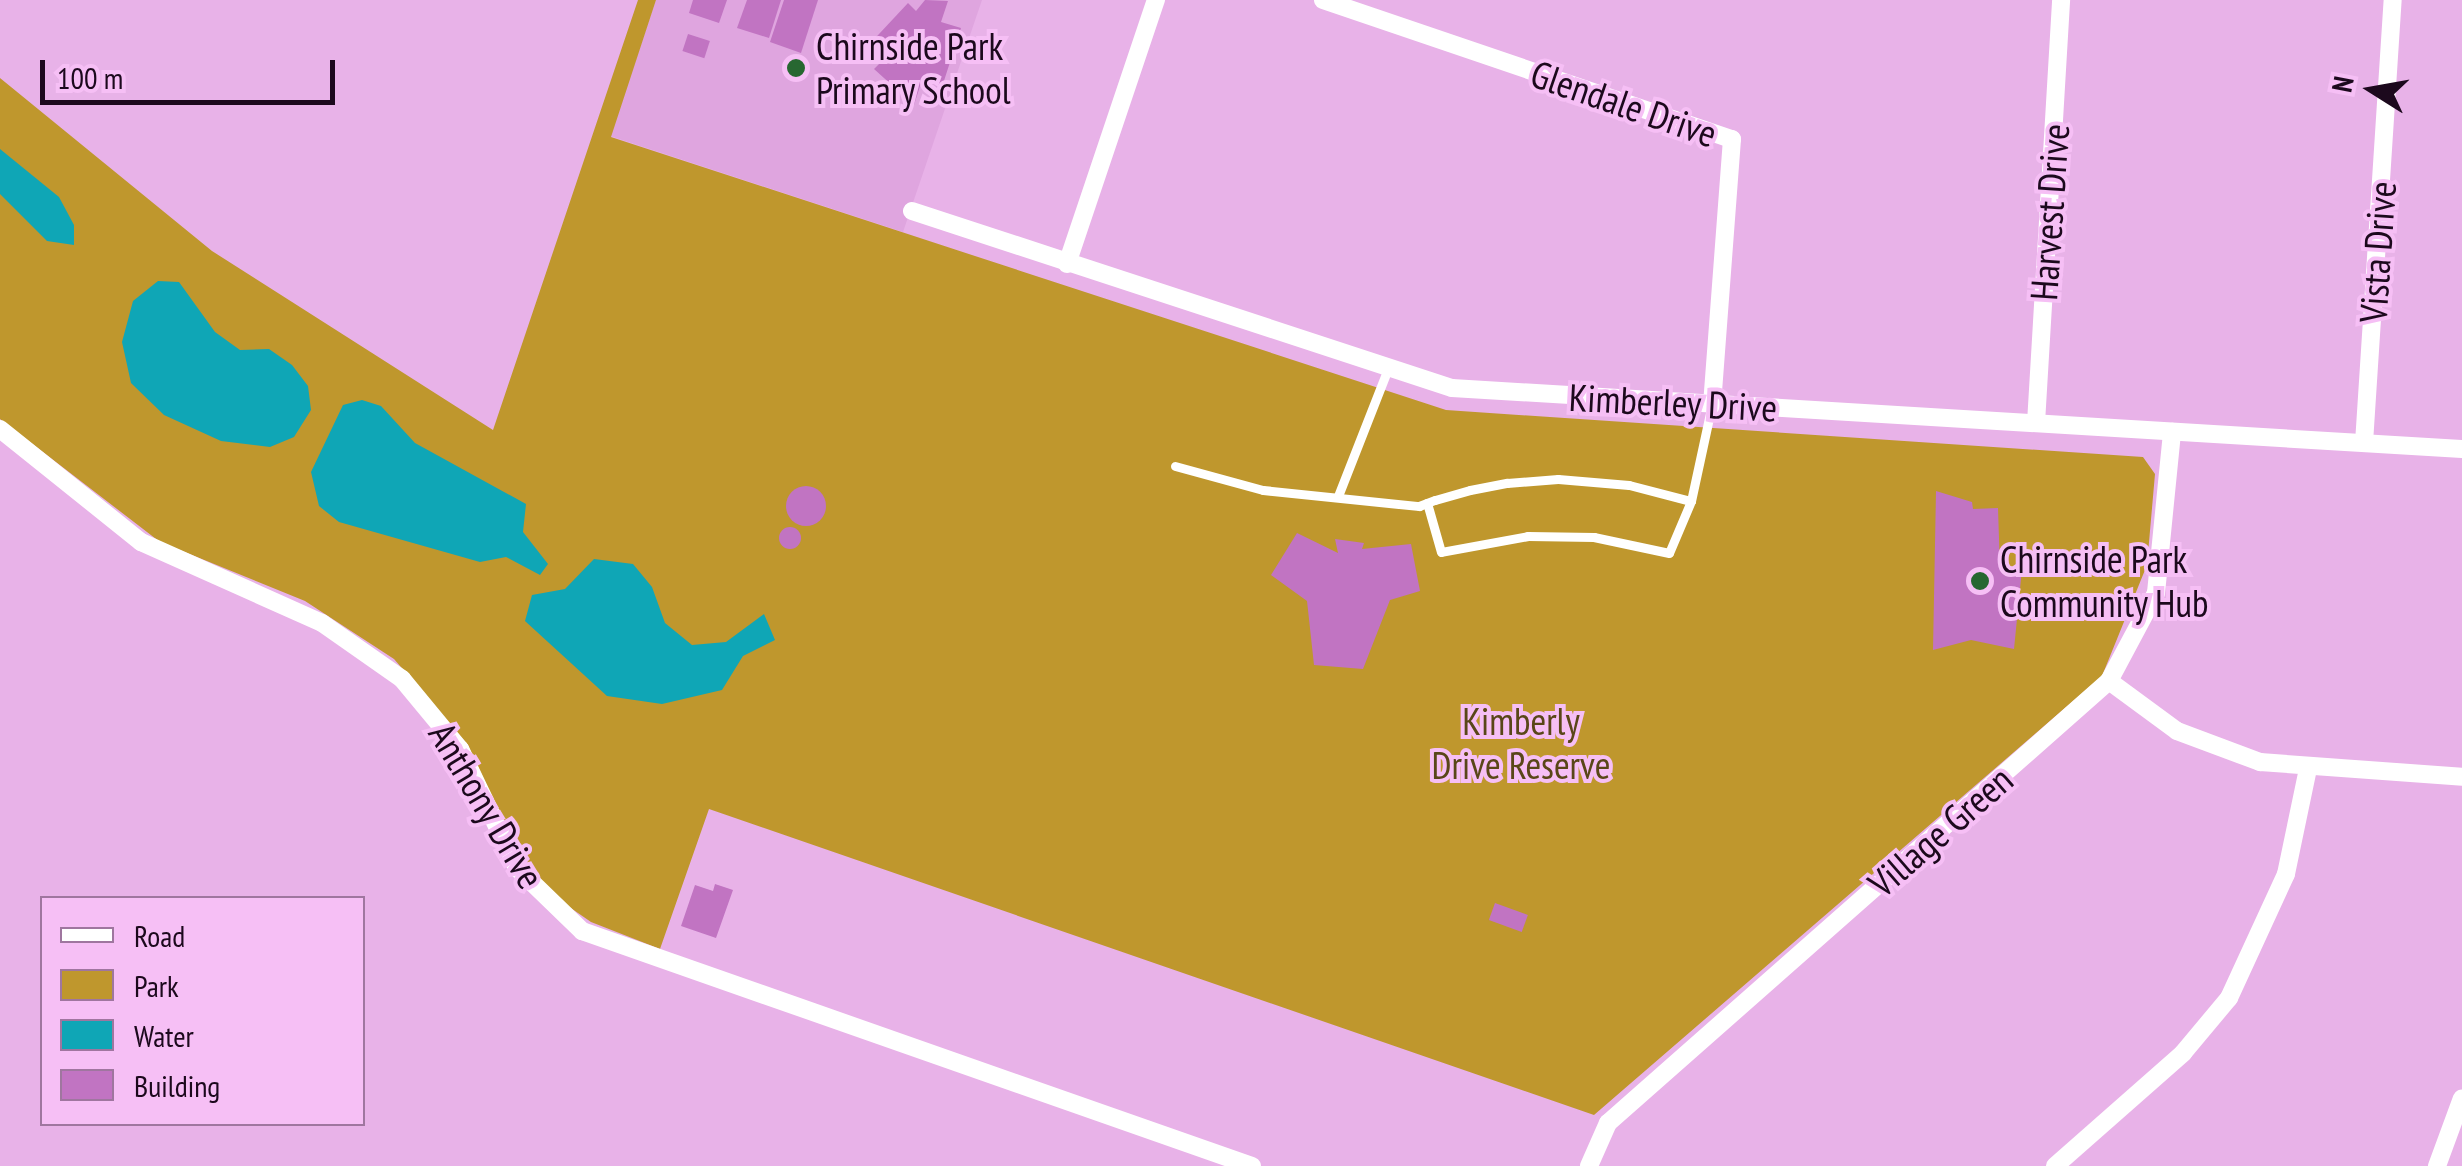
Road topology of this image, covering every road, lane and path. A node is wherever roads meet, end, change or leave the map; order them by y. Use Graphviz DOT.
graph roads {
  1 [pos="1156,0"];
  2 [pos="1323,0"];
  3 [pos="2062,0"];
  4 [pos="2393,0"];
  5 [pos="912,211"];
  6 [pos="1068,264"];
  7 [pos="1387,371"];
  8 [pos="1712,404"];
  9 [pos="2036,424"];
  10 [pos="0,429"];
  11 [pos="2172,432"];
  12 [pos="2364,444"];
  13 [pos="2462,449"];
  14 [pos="1175,466"];
  15 [pos="1338,496"];
  16 [pos="1690,501"];
  17 [pos="1427,503"];
  18 [pos="2109,682"];
  19 [pos="2308,769"];
  20 [pos="2462,777"];
  21 [pos="2462,1098"];
  22 [pos="1252,1166"];
  23 [pos="1588,1166"];
  24 [pos="2054,1166"];
  25 [pos="2437,1166"];
  1 -- 6 [label="street"];
  2 -- 8 [label="street, Glendale Drive"];
  3 -- 9 [label="street, Harvest Drive"];
  4 -- 12 [label="street, Vista Drive"];
  5 -- 6 [label="street, Kimberley Drive"];
  6 -- 7 [label="street, Kimberley Drive"];
  7 -- 8 [label="street, Kimberley Drive"];
  7 -- 15 [label="lane"];
  8 -- 9 [label="street, Kimberley Drive"];
  8 -- 16 [label="lane"];
  9 -- 11 [label="street, Kimberley Drive"];
  10 -- 22 [label="street, Anthony Drive"];
  11 -- 12 [label="street, Kimberley Drive"];
  11 -- 18 [label="street, Village Green"];
  12 -- 13 [label="street, Kimberley Drive"];
  14 -- 15 [label="lane"];
  15 -- 17 [label="lane"];
  16 -- 17 [label="lane"];
  16 -- 17 [label="lane"];
  18 -- 19 [label="street"];
  18 -- 23 [label="street, Village Green"];
  19 -- 20 [label="street"];
  19 -- 24 [label="street"];
  21 -- 25 [label="street"];
}
